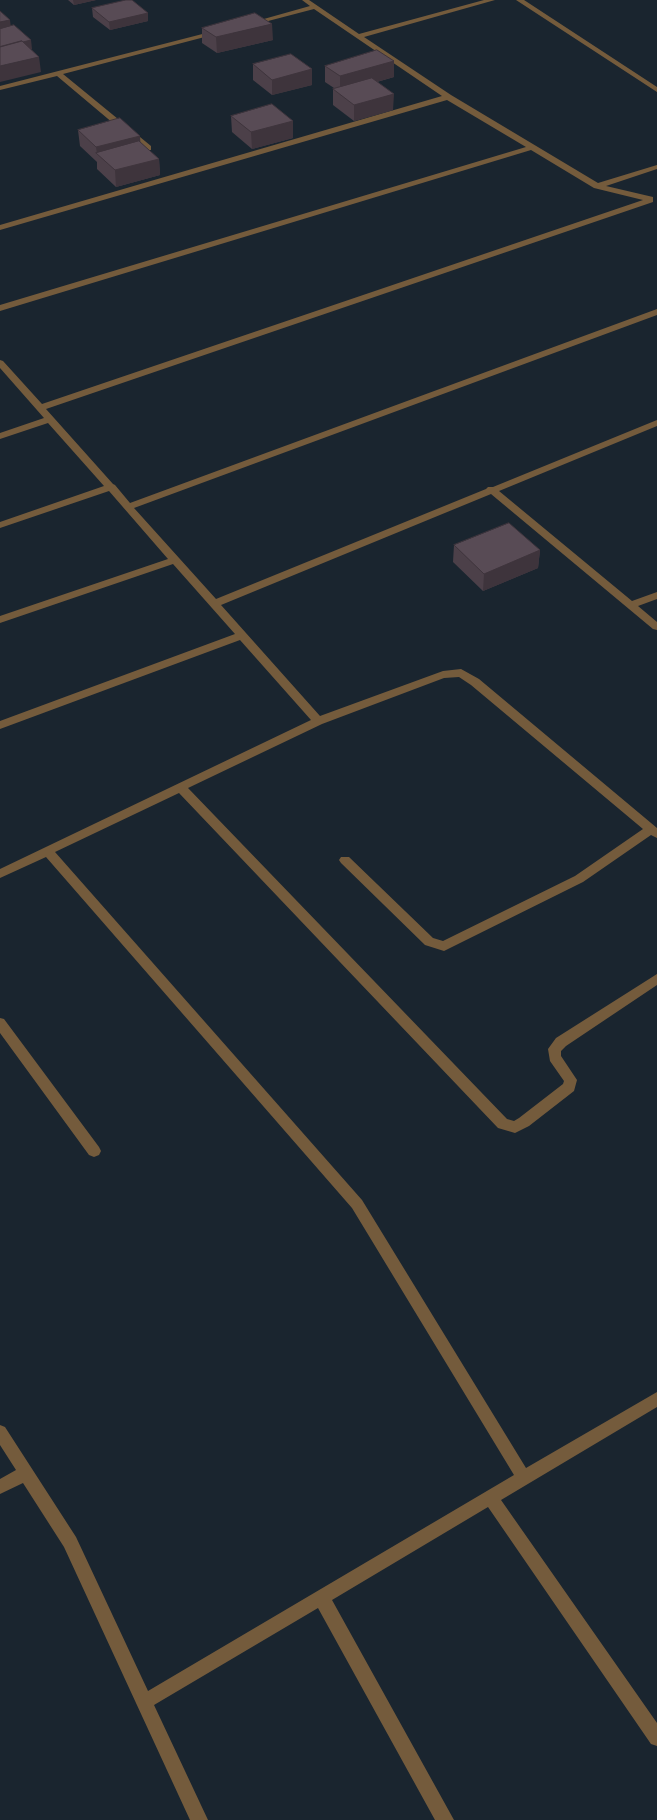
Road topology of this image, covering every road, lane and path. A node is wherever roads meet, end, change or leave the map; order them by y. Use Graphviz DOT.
graph roads {
  1 [pos="304,0"];
  2 [pos="492,0"];
  3 [pos="519,0"];
  4 [pos="314,7"];
  5 [pos="239,26"];
  6 [pos="224,30"];
  7 [pos="358,36"];
  8 [pos="58,73"];
  9 [pos="657,79"];
  10 [pos="646,82"];
  11 [pos="0,88"];
  12 [pos="657,90"];
  13 [pos="448,97"];
  14 [pos="532,147"];
  15 [pos="148,148"];
  16 [pos="657,167"];
  17 [pos="598,186"];
  18 [pos="653,201"];
  19 [pos="0,228"];
  20 [pos="0,308"];
  21 [pos="657,312"];
  22 [pos="0,363"];
  23 [pos="40,408"];
  24 [pos="50,419"];
  25 [pos="657,423"];
  26 [pos="0,436"];
  27 [pos="112,487"];
  28 [pos="491,489"];
  29 [pos="128,507"];
  30 [pos="0,525"];
  31 [pos="174,560"];
  32 [pos="657,595"];
  33 [pos="214,604"];
  34 [pos="630,605"];
  35 [pos="0,620"];
  36 [pos="657,627"];
  37 [pos="243,635"];
  38 [pos="318,721"];
  39 [pos="0,725"];
  40 [pos="180,787"];
  41 [pos="654,831"];
  42 [pos="47,851"];
  43 [pos="345,860"];
  44 [pos="0,874"];
  45 [pos="657,979"];
  46 [pos="0,1024"];
  47 [pos="94,1151"];
  48 [pos="657,1399"];
  49 [pos="0,1432"];
  50 [pos="26,1473"];
  51 [pos="524,1478"];
  52 [pos="0,1487"];
  53 [pos="490,1497"];
  54 [pos="321,1597"];
  55 [pos="144,1702"];
  56 [pos="657,1738"];
  57 [pos="196,1819"];
  58 [pos="445,1820"];
  1 -- 4 [label="street"];
  2 -- 7 [label="street"];
  3 -- 10 [label="street"];
  4 -- 5 [label="street"];
  4 -- 7 [label="street"];
  6 -- 8 [label="street"];
  7 -- 13 [label="street"];
  8 -- 11 [label="street"];
  8 -- 15 [label="street"];
  9 -- 10 [label="street"];
  10 -- 12 [label="street"];
  13 -- 14 [label="street"];
  13 -- 19 [label="street"];
  14 -- 17 [label="street"];
  14 -- 20 [label="street"];
  16 -- 17 [label="street"];
  17 -- 18 [label="street"];
  18 -- 23 [label="street"];
  21 -- 29 [label="street"];
  22 -- 23 [label="street"];
  23 -- 24 [label="street"];
  24 -- 26 [label="street"];
  24 -- 27 [label="street"];
  25 -- 28 [label="street"];
  27 -- 29 [label="street"];
  27 -- 30 [label="street"];
  28 -- 33 [label="street"];
  28 -- 34 [label="street"];
  29 -- 31 [label="street"];
  31 -- 33 [label="street"];
  31 -- 35 [label="street"];
  32 -- 34 [label="street"];
  33 -- 37 [label="street"];
  34 -- 36 [label="street"];
  37 -- 38 [label="street"];
  37 -- 39 [label="street"];
  38 -- 40 [label="street"];
  38 -- 41 [label="street"];
  40 -- 42 [label="street"];
  40 -- 45 [label="street"];
  41 -- 43 [label="street"];
  42 -- 44 [label="street"];
  42 -- 51 [label="street"];
  46 -- 47 [label="street"];
  48 -- 51 [label="street"];
  49 -- 50 [label="street"];
  50 -- 52 [label="street"];
  50 -- 55 [label="street"];
  51 -- 53 [label="street"];
  53 -- 54 [label="street"];
  53 -- 56 [label="street"];
  54 -- 55 [label="street"];
  54 -- 58 [label="street"];
  55 -- 57 [label="street"];
}
